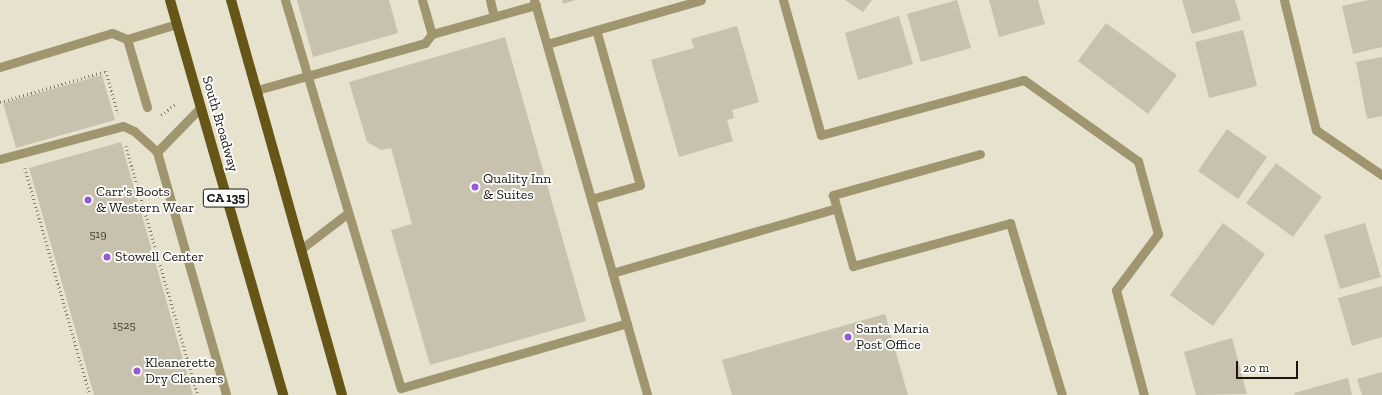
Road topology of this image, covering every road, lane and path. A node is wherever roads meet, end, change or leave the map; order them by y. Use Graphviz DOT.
graph roads {
  1 [pos="170,0"];
  2 [pos="232,0"];
  3 [pos="285,0"];
  4 [pos="422,0"];
  5 [pos="490,0"];
  6 [pos="701,0"];
  7 [pos="784,0"];
  8 [pos="1284,0"];
  9 [pos="535,3"];
  10 [pos="494,17"];
  11 [pos="177,24"];
  12 [pos="596,30"];
  13 [pos="432,34"];
  14 [pos="127,39"];
  15 [pos="547,44"];
  16 [pos="0,67"];
  17 [pos="306,76"];
  18 [pos="257,90"];
  19 [pos="0,102"];
  20 [pos="147,107"];
  21 [pos="200,108"];
  22 [pos="119,118"];
  23 [pos="126,144"];
  24 [pos="157,152"];
  25 [pos="980,154"];
  26 [pos="0,159"];
  27 [pos="24,164"];
  28 [pos="1382,175"];
  29 [pos="591,199"];
  30 [pos="837,208"];
  31 [pos="348,213"];
  32 [pos="301,249"];
  33 [pos="612,273"];
  34 [pos="626,323"];
  35 [pos="90,395"];
  36 [pos="198,395"];
  37 [pos="226,395"];
  38 [pos="283,395"];
  39 [pos="342,395"];
  40 [pos="647,395"];
  41 [pos="1062,395"];
  42 [pos="1144,395"];
  1 -- 11 [label="main road, South Broadway / CA 135"];
  2 -- 18 [label="main road"];
  3 -- 17 [label="lane"];
  4 -- 13 [label="lane"];
  5 -- 10 [label="lane"];
  6 -- 12 [label="lane"];
  7 -- 42 [label="lane"];
  8 -- 28 [label="lane"];
  9 -- 10 [label="lane"];
  9 -- 15 [label="lane"];
  10 -- 13 [label="lane"];
  11 -- 14 [label="lane"];
  11 -- 21 [label="main road, South Broadway / CA 135"];
  12 -- 15 [label="lane"];
  12 -- 29 [label="lane"];
  13 -- 17 [label="lane"];
  14 -- 16 [label="lane"];
  14 -- 20 [label="lane"];
  15 -- 29 [label="lane"];
  17 -- 18 [label="lane"];
  17 -- 31 [label="lane"];
  18 -- 32 [label="main road"];
  19 -- 22 [label="path"];
  21 -- 24 [label="lane"];
  21 -- 38 [label="main road, South Broadway / CA 135"];
  23 -- 36 [label="path"];
  24 -- 26 [label="lane"];
  24 -- 37 [label="lane"];
  25 -- 30 [label="lane"];
  27 -- 35 [label="path"];
  29 -- 33 [label="lane"];
  30 -- 33 [label="lane"];
  30 -- 41 [label="lane"];
  31 -- 32 [label="lane"];
  31 -- 34 [label="lane"];
  32 -- 39 [label="main road"];
  33 -- 34 [label="lane"];
  34 -- 40 [label="lane"];
}
